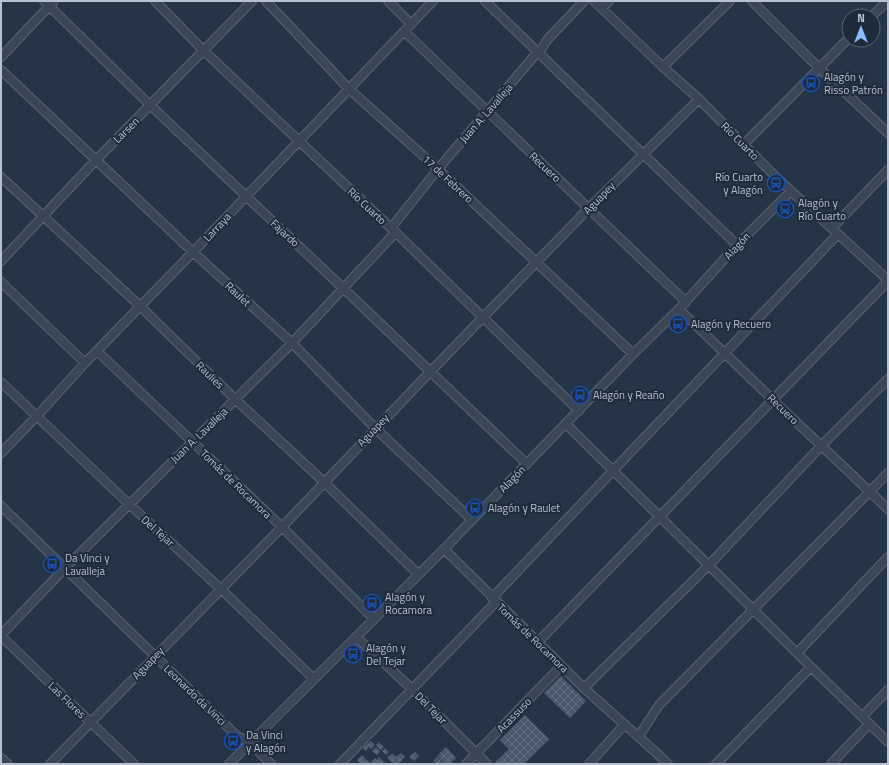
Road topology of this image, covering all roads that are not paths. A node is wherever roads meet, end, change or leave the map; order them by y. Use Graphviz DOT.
graph roads {
  1 [pos="155,1"];
  2 [pos="252,1"];
  3 [pos="266,1"];
  4 [pos="388,1"];
  5 [pos="434,1"];
  6 [pos="485,1"];
  7 [pos="584,1"];
  8 [pos="594,1"];
  9 [pos="609,1"];
  10 [pos="730,1"];
  11 [pos="752,1"];
  12 [pos="888,1"];
  13 [pos="49,3"];
  14 [pos="602,8"];
  15 [pos="881,8"];
  16 [pos="411,24"];
  17 [pos="405,32"];
  18 [pos="841,46"];
  19 [pos="204,51"];
  20 [pos="539,53"];
  21 [pos="1,56"];
  22 [pos="663,67"];
  23 [pos="819,68"];
  24 [pos="1,70"];
  25 [pos="349,89"];
  26 [pos="699,99"];
  27 [pos="150,105"];
  28 [pos="488,112"];
  29 [pos="888,133"];
  30 [pos="299,142"];
  31 [pos="743,145"];
  32 [pos="643,153"];
  33 [pos="96,160"];
  34 [pos="438,169"];
  35 [pos="888,170"];
  36 [pos="1,177"];
  37 [pos="791,191"];
  38 [pos="246,197"];
  39 [pos="589,208"];
  40 [pos="43,216"];
  41 [pos="393,231"];
  42 [pos="835,231"];
  43 [pos="738,245"];
  44 [pos="193,252"];
  45 [pos="1,261"];
  46 [pos="537,262"];
  47 [pos="888,281"];
  48 [pos="1,282"];
  49 [pos="344,289"];
  50 [pos="686,302"];
  51 [pos="140,306"];
  52 [pos="679,309"];
  53 [pos="482,318"];
  54 [pos="292,343"];
  55 [pos="97,351"];
  56 [pos="633,354"];
  57 [pos="725,354"];
  58 [pos="85,363"];
  59 [pos="430,372"];
  60 [pos="888,379"];
  61 [pos="1,382"];
  62 [pos="772,399"];
  63 [pos="236,400"];
  64 [pos="579,412"];
  65 [pos="37,416"];
  66 [pos="566,424"];
  67 [pos="376,428"];
  68 [pos="192,442"];
  69 [pos="821,446"];
  70 [pos="1,452"];
  71 [pos="527,464"];
  72 [pos="613,471"];
  73 [pos="888,473"];
  74 [pos="324,482"];
  75 [pos="870,492"];
  76 [pos="130,505"];
  77 [pos="1,506"];
  78 [pos="888,509"];
  79 [pos="660,517"];
  80 [pos="472,520"];
  81 [pos="282,527"];
  82 [pos="444,549"];
  83 [pos="888,557"];
  84 [pos="709,565"];
  85 [pos="65,568"];
  86 [pos="418,574"];
  87 [pos="221,589"];
  88 [pos="494,600"];
  89 [pos="753,610"];
  90 [pos="374,619"];
  91 [pos="1,636"];
  92 [pos="356,637"];
  93 [pos="538,642"];
  94 [pos="798,653"];
  95 [pos="155,656"];
  96 [pos="561,666"];
  97 [pos="811,667"];
  98 [pos="314,679"];
  99 [pos="584,688"];
  100 [pos="412,689"];
  101 [pos="888,690"];
  102 [pos="862,717"];
  103 [pos="90,722"];
  104 [pos="869,724"];
  105 [pos="624,725"];
  106 [pos="639,736"];
  107 [pos="888,742"];
  108 [pos="250,743"];
  109 [pos="476,754"];
  110 [pos="1,758"];
  111 [pos="8,764"];
  112 [pos="50,764"];
  113 [pos="134,764"];
  114 [pos="229,764"];
  115 [pos="270,764"];
  116 [pos="340,764"];
  117 [pos="466,764"];
  118 [pos="487,764"];
  119 [pos="589,764"];
  120 [pos="668,764"];
  121 [pos="716,764"];
  122 [pos="831,764"];
  1 -- 19 [label="street, Río Cuarto"];
  2 -- 19 [label="street, Larsen"];
  3 -- 25 [label="street, 17 de Febrero"];
  4 -- 16 [label="street"];
  5 -- 16 [label="street, Larraya"];
  6 -- 20 [label="street"];
  7 -- 20 [label="street, Juan A. Lavalleja"];
  8 -- 14 [label="street, Río Cuarto"];
  9 -- 14 [label="street"];
  10 -- 22 [label="street"];
  11 -- 23 [label="street"];
  12 -- 15 [label="street"];
  13 -- 21 [label="street"];
  13 -- 27 [label="street, Fajardo"];
  14 -- 22 [label="street, Río Cuarto"];
  16 -- 17 [label="street, Larraya"];
  17 -- 25 [label="street, Larraya"];
  17 -- 28 [label="street, Recuero"];
  18 -- 23 [label="street"];
  19 -- 27 [label="street, Larsen"];
  19 -- 30 [label="street, Río Cuarto"];
  20 -- 28 [label="street, Juan A. Lavalleja"];
  20 -- 32 [label="street"];
  22 -- 26 [label="street, Río Cuarto"];
  23 -- 29 [label="street"];
  23 -- 31 [label="street"];
  24 -- 33 [label="street, Raulet"];
  25 -- 30 [label="street, Larraya"];
  25 -- 34 [label="street, 17 de Febrero"];
  26 -- 31 [label="street, Río Cuarto"];
  26 -- 32 [label="street, Aguapey"];
  27 -- 33 [label="street, Larsen"];
  27 -- 38 [label="street, Fajardo"];
  28 -- 34 [label="street, Juan A. Lavalleja"];
  28 -- 39 [label="street, Recuero"];
  30 -- 38 [label="street, Larraya"];
  30 -- 41 [label="street, Río Cuarto"];
  31 -- 37 [label="street, Río Cuarto"];
  32 -- 39 [label="street, Aguapey"];
  32 -- 43 [label="street"];
  33 -- 40 [label="street, Larsen"];
  33 -- 44 [label="street, Raulet"];
  34 -- 41 [label="street, Juan A. Lavalleja"];
  34 -- 46 [label="street, 17 de Febrero"];
  35 -- 42 [label="street"];
  36 -- 40 [label="street, Raulies"];
  37 -- 42 [label="street, Río Cuarto"];
  37 -- 43 [label="street, Alagón"];
  38 -- 44 [label="street, Larraya"];
  38 -- 49 [label="street, Fajardo"];
  39 -- 46 [label="street, Aguapey"];
  39 -- 50 [label="street, Recuero"];
  40 -- 45 [label="street, Larsen"];
  40 -- 51 [label="street, Raulies"];
  41 -- 49 [label="street, Juan A. Lavalleja"];
  41 -- 53 [label="street, Río Cuarto"];
  42 -- 47 [label="street, Río Cuarto"];
  42 -- 57 [label="street"];
  43 -- 50 [label="street, Alagón"];
  44 -- 51 [label="street, Larraya"];
  44 -- 54 [label="street, Raulet"];
  46 -- 53 [label="street, Aguapey"];
  46 -- 56 [label="street, 17 de Febrero"];
  47 -- 62 [label="street"];
  48 -- 58 [label="street"];
  49 -- 54 [label="street, Juan A. Lavalleja"];
  49 -- 59 [label="street, Fajardo"];
  50 -- 52 [label="street, Alagón"];
  51 -- 55 [label="street, Larraya"];
  51 -- 63 [label="street, Raulies"];
  52 -- 56 [label="street, Alagón"];
  52 -- 57 [label="street, Recuero"];
  53 -- 59 [label="street, Aguapey"];
  53 -- 64 [label="street, Río Cuarto"];
  54 -- 63 [label="street, Juan A. Lavalleja"];
  54 -- 67 [label="street, Raulet"];
  55 -- 58 [label="street, Larraya"];
  55 -- 68 [label="street, Tomás de Rocamora"];
  56 -- 64 [label="street, Alagón"];
  57 -- 62 [label="street, Recuero"];
  57 -- 72 [label="street"];
  58 -- 65 [label="street, Larraya"];
  59 -- 67 [label="street, Aguapey"];
  59 -- 71 [label="street, Fajardo"];
  60 -- 69 [label="street"];
  61 -- 65 [label="street, Del Tejar"];
  62 -- 69 [label="street, Recuero"];
  62 -- 79 [label="street"];
  63 -- 68 [label="street, Juan A. Lavalleja"];
  63 -- 74 [label="street, Raulies"];
  64 -- 66 [label="street, Alagón"];
  65 -- 70 [label="street, Larraya"];
  65 -- 76 [label="street, Del Tejar"];
  66 -- 71 [label="street, Alagón"];
  66 -- 72 [label="street"];
  67 -- 74 [label="street, Aguapey"];
  67 -- 80 [label="street, Raulet"];
  68 -- 76 [label="street, Juan A. Lavalleja"];
  68 -- 81 [label="street, Tomás de Rocamora"];
  69 -- 75 [label="street, Recuero"];
  69 -- 84 [label="street"];
  71 -- 80 [label="street, Alagón"];
  72 -- 79 [label="street"];
  72 -- 88 [label="street"];
  73 -- 75 [label="street"];
  74 -- 81 [label="street, Aguapey"];
  74 -- 86 [label="street, Raulies"];
  75 -- 78 [label="street, Recuero"];
  75 -- 89 [label="street"];
  76 -- 85 [label="street, Juan A. Lavalleja"];
  76 -- 87 [label="street, Del Tejar"];
  77 -- 85 [label="street, Leonardo da Vinci"];
  79 -- 84 [label="street"];
  79 -- 93 [label="street"];
  80 -- 82 [label="street, Alagón"];
  81 -- 87 [label="street, Aguapey"];
  81 -- 90 [label="street, Tomás de Rocamora"];
  82 -- 86 [label="street, Alagón"];
  82 -- 88 [label="street, Tomás de Rocamora"];
  83 -- 94 [label="street"];
  84 -- 89 [label="street"];
  84 -- 99 [label="street"];
  85 -- 91 [label="street, Juan A. Lavalleja"];
  85 -- 95 [label="street, Leonardo da Vinci"];
  86 -- 90 [label="street, Alagón"];
  87 -- 95 [label="street, Aguapey"];
  87 -- 98 [label="street, Del Tejar"];
  88 -- 93 [label="street, Tomás de Rocamora"];
  88 -- 100 [label="street"];
  89 -- 94 [label="street"];
  89 -- 106 [label="street"];
  90 -- 92 [label="street, Alagón"];
  91 -- 103 [label="street, Las Flores"];
  92 -- 98 [label="street, Alagón"];
  92 -- 100 [label="street, Del Tejar"];
  93 -- 96 [label="street, Tomás de Rocamora"];
  94 -- 97 [label="street"];
  95 -- 103 [label="street, Aguapey"];
  95 -- 108 [label="street, Leonardo da Vinci"];
  96 -- 99 [label="street, Tomás de Rocamora"];
  96 -- 109 [label="street, Acassuso"];
  97 -- 102 [label="street"];
  97 -- 121 [label="street"];
  98 -- 108 [label="street, Alagón"];
  99 -- 105 [label="street, Tomás de Rocamora"];
  100 -- 109 [label="street, Del Tejar"];
  100 -- 116 [label="street"];
  101 -- 102 [label="street"];
  102 -- 104 [label="street"];
  103 -- 112 [label="street, Aguapey"];
  103 -- 113 [label="street, Las Flores"];
  104 -- 107 [label="street"];
  104 -- 122 [label="street"];
  105 -- 106 [label="street, Tomás de Rocamora"];
  105 -- 119 [label="street"];
  106 -- 120 [label="street, Tomás de Rocamora"];
  108 -- 114 [label="street, Alagón"];
  108 -- 115 [label="street, Leonardo da Vinci"];
  109 -- 117 [label="street, Acassuso"];
  109 -- 118 [label="street, Del Tejar"];
  110 -- 111 [label="street"];
}
